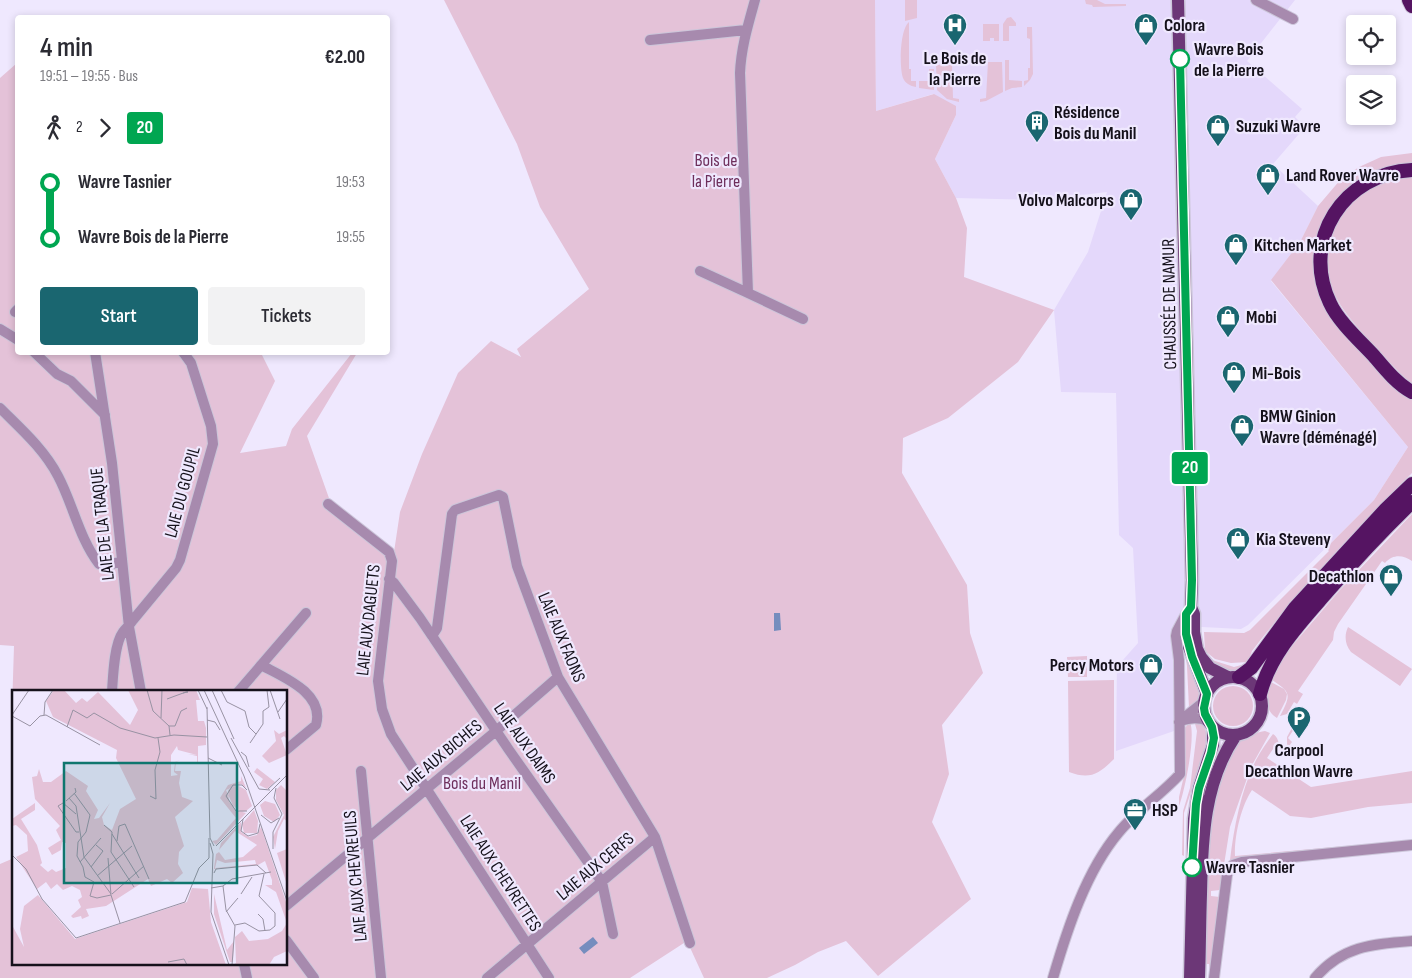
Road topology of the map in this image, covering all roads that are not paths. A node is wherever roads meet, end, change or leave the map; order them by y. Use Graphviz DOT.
graph roads {
  1 [pos="756,0"];
  2 [pos="1178,0"];
  3 [pos="1256,0"];
  4 [pos="1410,0"];
  5 [pos="1412,6"];
  6 [pos="1292,19"];
  7 [pos="746,30"];
  8 [pos="650,40"];
  9 [pos="1412,170"];
  10 [pos="700,271"];
  11 [pos="748,293"];
  12 [pos="803,319"];
  13 [pos="0,329"];
  14 [pos="15,338"];
  15 [pos="37,355"];
  16 [pos="96,355"];
  17 [pos="185,355"];
  18 [pos="1412,392"];
  19 [pos="0,408"];
  20 [pos="105,415"];
  21 [pos="1412,484"];
  22 [pos="1412,502"];
  23 [pos="328,504"];
  24 [pos="122,561"];
  25 [pos="390,579"];
  26 [pos="1188,611"];
  27 [pos="306,613"];
  28 [pos="129,627"];
  29 [pos="432,636"];
  30 [pos="261,666"];
  31 [pos="558,677"];
  32 [pos="1234,677"];
  33 [pos="112,690"];
  34 [pos="141,690"];
  35 [pos="240,690"];
  36 [pos="1260,694"];
  37 [pos="1206,697"];
  38 [pos="382,709"];
  39 [pos="1179,722"];
  40 [pos="1210,724"];
  41 [pos="496,731"];
  42 [pos="1236,735"];
  43 [pos="288,748"];
  44 [pos="361,771"];
  45 [pos="426,789"];
  46 [pos="655,837"];
  47 [pos="368,838"];
  48 [pos="1412,845"];
  49 [pos="602,882"];
  50 [pos="288,904"];
  51 [pos="613,934"];
  52 [pos="1412,941"];
  53 [pos="288,943"];
  54 [pos="690,943"];
  55 [pos="528,944"];
  56 [pos="314,978"];
  57 [pos="381,978"];
  58 [pos="487,978"];
  59 [pos="549,978"];
  60 [pos="1053,978"];
  61 [pos="1190,978"];
  62 [pos="1199,978"];
  63 [pos="1214,978"];
  64 [pos="1315,978"];
  1 -- 7 [label="street"];
  2 -- 26 [label="main road, CHAUSSÉE DE NAMUR"];
  3 -- 6 [label="street"];
  4 -- 5 [label="highway"];
  7 -- 8 [label="street"];
  7 -- 11 [label="street"];
  9 -- 18 [label="highway"];
  10 -- 11 [label="street"];
  11 -- 12 [label="street"];
  13 -- 14 [label="street"];
  15 -- 20 [label="street"];
  16 -- 20 [label="street, LAIE DE LA TRAQUE"];
  17 -- 28 [label="street, LAIE DU GOUPIL"];
  19 -- 24 [label="street"];
  20 -- 24 [label="street, LAIE DE LA TRAQUE"];
  21 -- 32 [label="highway"];
  22 -- 36 [label="highway"];
  23 -- 25 [label="street, LAIE AUX DAGUETS"];
  24 -- 28 [label="street, LAIE DE LA TRAQUE"];
  25 -- 29 [label="street, LAIE AUX DAIMS"];
  25 -- 38 [label="street, LAIE AUX DAGUETS"];
  26 -- 32 [label="main road, CHAUSSÉE DE NAMUR"];
  26 -- 37 [label="main road, CHAUSSÉE DE NAMUR"];
  26 -- 39 [label="street"];
  27 -- 30 [label="street"];
  28 -- 33 [label="street, LAIE DU GOUPIL"];
  28 -- 34 [label="street, LAIE DE LA TRAQUE"];
  29 -- 31 [label="street, LAIE AUX FAONS"];
  29 -- 41 [label="street, LAIE AUX DAIMS"];
  30 -- 35 [label="street"];
  30 -- 43 [label="street"];
  31 -- 41 [label="street, LAIE AUX BICHES"];
  31 -- 46 [label="street, LAIE AUX FAONS"];
  32 -- 36 [label="main road, CHAUSSÉE DE NAMUR"];
  32 -- 37 [label="main road"];
  36 -- 42 [label="main road"];
  37 -- 39 [label="street"];
  37 -- 40 [label="main road, CHAUSSÉE DE NAMUR"];
  38 -- 45 [label="street, LAIE AUX CHEVRETTES"];
  39 -- 40 [label="street"];
  39 -- 60 [label="street"];
  40 -- 42 [label="main road"];
  40 -- 61 [label="main road, CHAUSSÉE DE NAMUR"];
  41 -- 45 [label="street, LAIE AUX BICHES"];
  41 -- 49 [label="street, LAIE AUX DAIMS"];
  42 -- 62 [label="main road"];
  44 -- 47 [label="street, LAIE AUX CHEVREUILS"];
  45 -- 47 [label="street, LAIE AUX BICHES"];
  45 -- 55 [label="street, LAIE AUX CHEVRETTES"];
  46 -- 49 [label="street, LAIE AUX CERFS"];
  46 -- 54 [label="street, LAIE AUX FAONS"];
  47 -- 50 [label="street, LAIE AUX BICHES"];
  47 -- 57 [label="street, LAIE AUX CHEVREUILS"];
  48 -- 63 [label="street"];
  49 -- 51 [label="street, LAIE AUX DAIMS"];
  49 -- 55 [label="street, LAIE AUX CERFS"];
  52 -- 64 [label="street"];
  53 -- 56 [label="street"];
  55 -- 58 [label="street, LAIE AUX CERFS"];
  55 -- 59 [label="street, LAIE AUX CHEVRETTES"];
}
